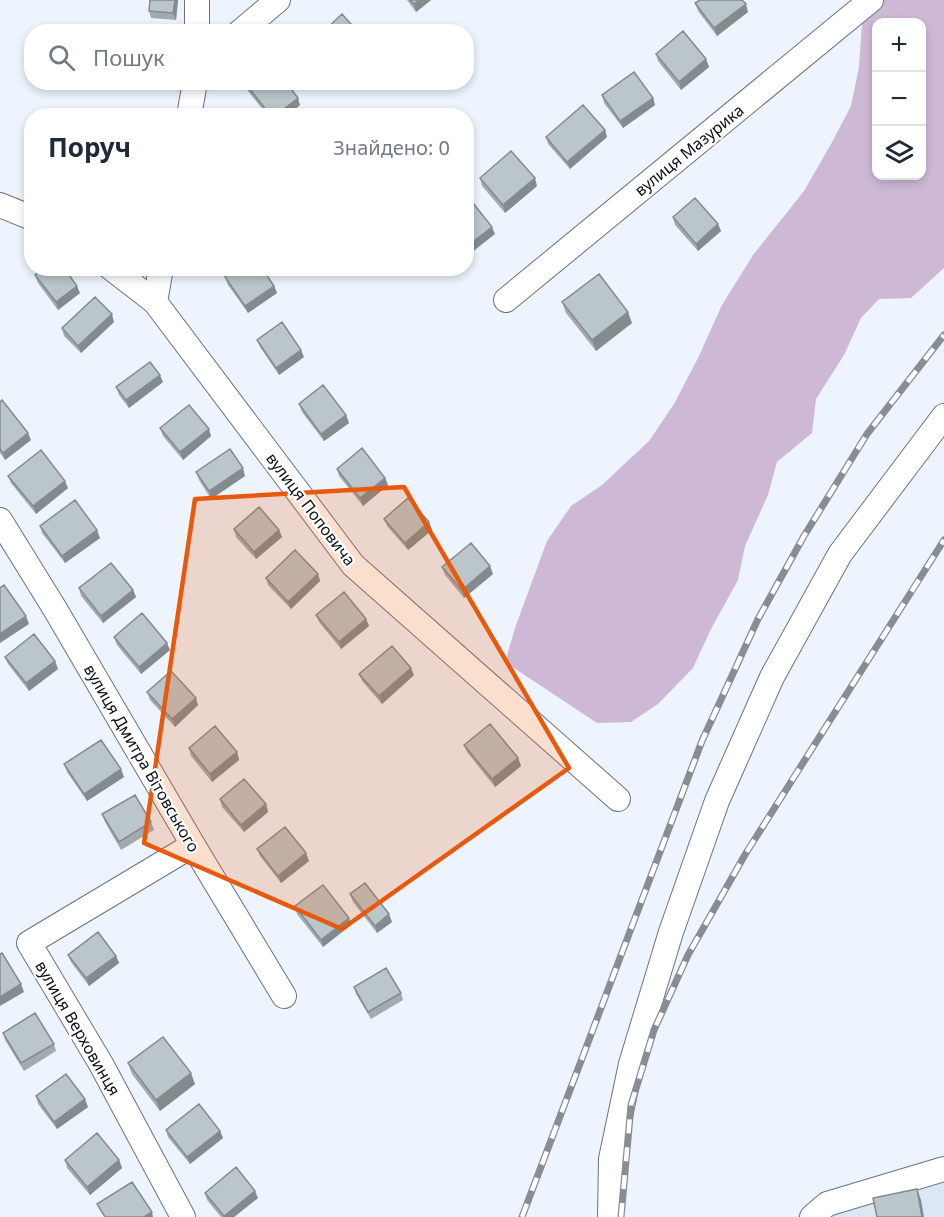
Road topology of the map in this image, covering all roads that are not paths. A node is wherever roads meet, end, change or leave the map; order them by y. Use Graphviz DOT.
graph roads {
  1 [pos="197,0"];
  2 [pos="278,0"];
  3 [pos="871,0"];
  4 [pos="197,24"];
  5 [pos="250,24"];
  6 [pos="194,90"];
  7 [pos="190,108"];
  8 [pos="0,205"];
  9 [pos="24,215"];
  10 [pos="121,276"];
  11 [pos="159,276"];
  12 [pos="506,300"];
  13 [pos="154,302"];
  14 [pos="944,416"];
  15 [pos="0,520"];
  16 [pos="618,799"];
  17 [pos="193,846"];
  18 [pos="284,996"];
  19 [pos="944,1169"];
  20 [pos="183,1217"];
  21 [pos="610,1217"];
  22 [pos="813,1217"];
  1 -- 4 [label="street"];
  2 -- 5 [label="street"];
  3 -- 12 [label="street, вулиця Мазурика"];
  6 -- 7 [label="street"];
  8 -- 9 [label="street"];
  10 -- 13 [label="street, вулиця Поповича"];
  11 -- 13 [label="street"];
  13 -- 16 [label="street, вулиця Поповича"];
  14 -- 21 [label="street"];
  15 -- 17 [label="street, вулиця Дмитра Вітовського"];
  17 -- 18 [label="street, вулиця Дмитра Вітовського"];
  17 -- 20 [label="street, вулиця Верховинця"];
  19 -- 22 [label="street"];
}
